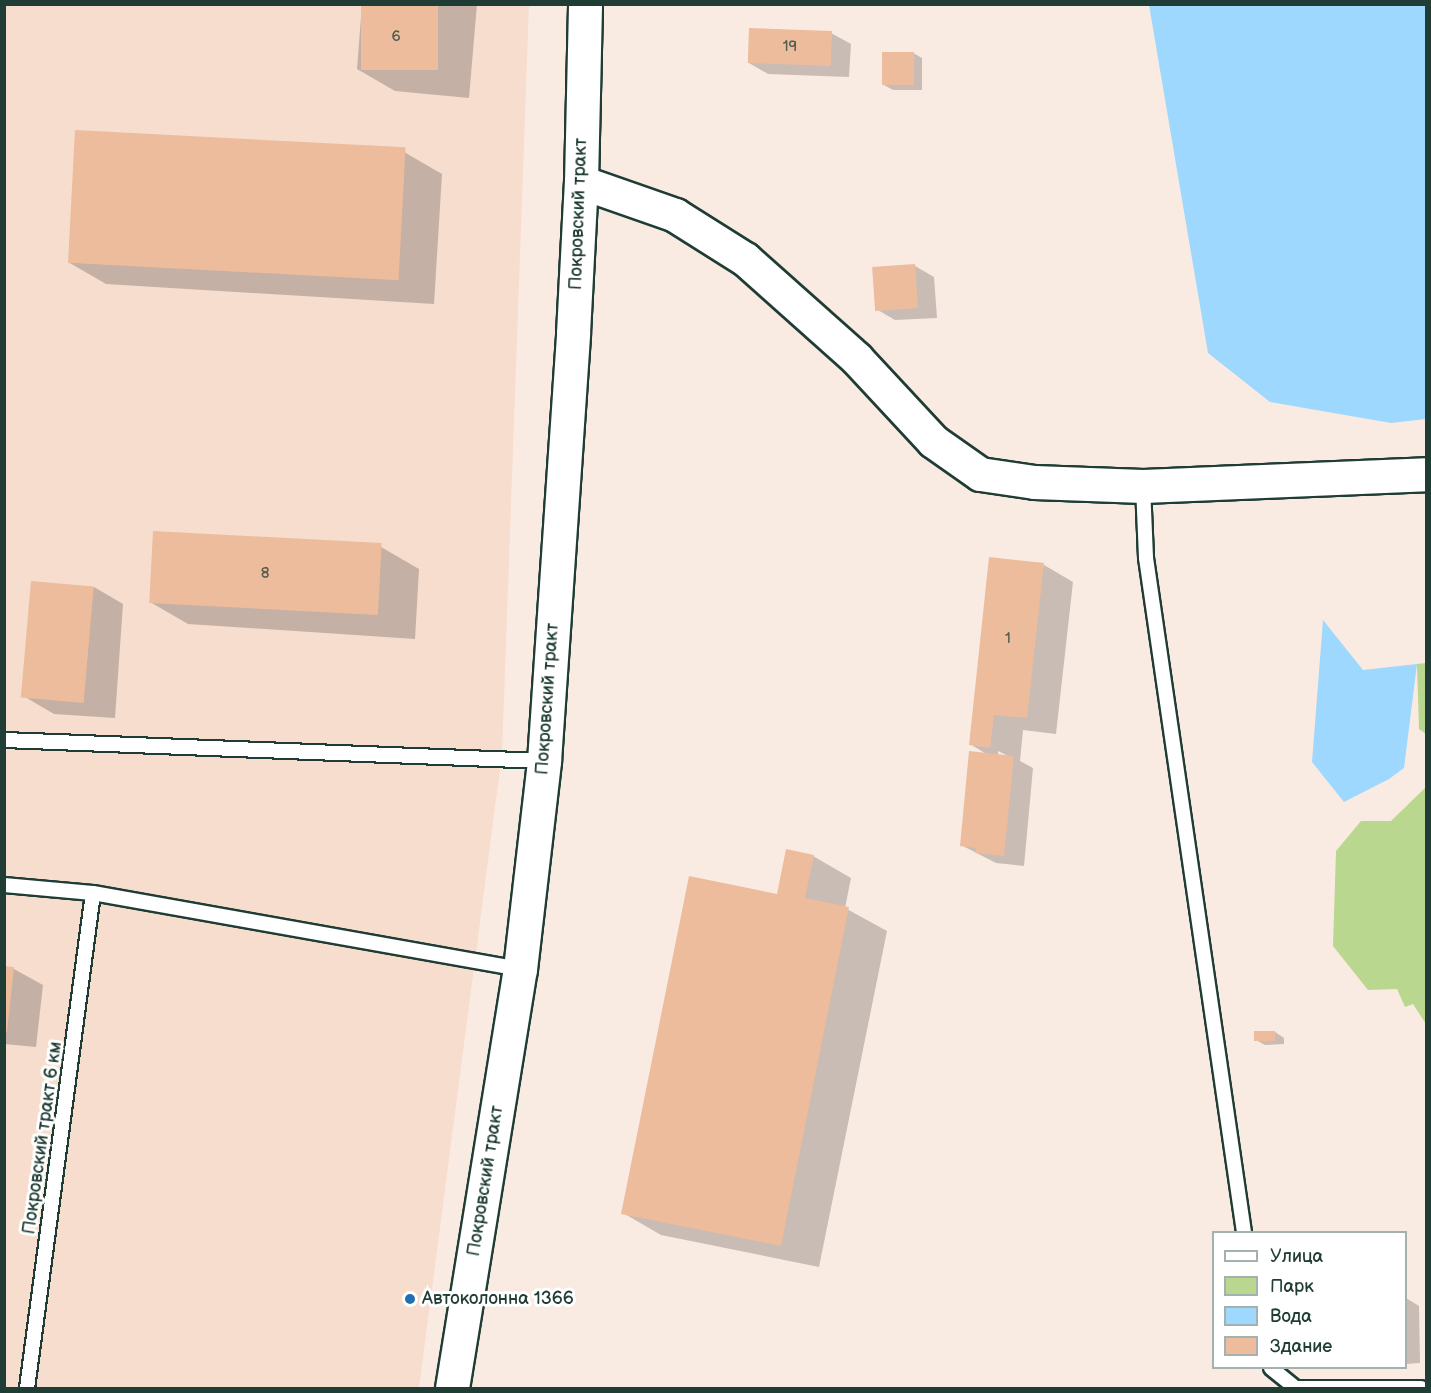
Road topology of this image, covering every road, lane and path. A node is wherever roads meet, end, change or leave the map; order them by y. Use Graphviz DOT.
graph roads {
  1 [pos="585,4"];
  2 [pos="581,182"];
  3 [pos="1426,474"];
  4 [pos="1143,486"];
  5 [pos="4,740"];
  6 [pos="544,761"];
  7 [pos="4,885"];
  8 [pos="93,893"];
  9 [pos="520,969"];
  10 [pos="1245,1231"];
  11 [pos="1272,1369"];
  12 [pos="27,1389"];
  13 [pos="453,1389"];
  14 [pos="1421,1389"];
  1 -- 2 [label="main road, Покровский тракт"];
  2 -- 4 [label="main road"];
  2 -- 6 [label="main road, Покровский тракт"];
  3 -- 4 [label="main road"];
  4 -- 10 [label="lane"];
  5 -- 6 [label="lane"];
  6 -- 9 [label="main road, Покровский тракт"];
  7 -- 8 [label="lane"];
  8 -- 9 [label="lane"];
  8 -- 12 [label="lane, Покровский тракт 6 км"];
  9 -- 13 [label="main road, Покровский тракт"];
  11 -- 14 [label="lane"];
}
